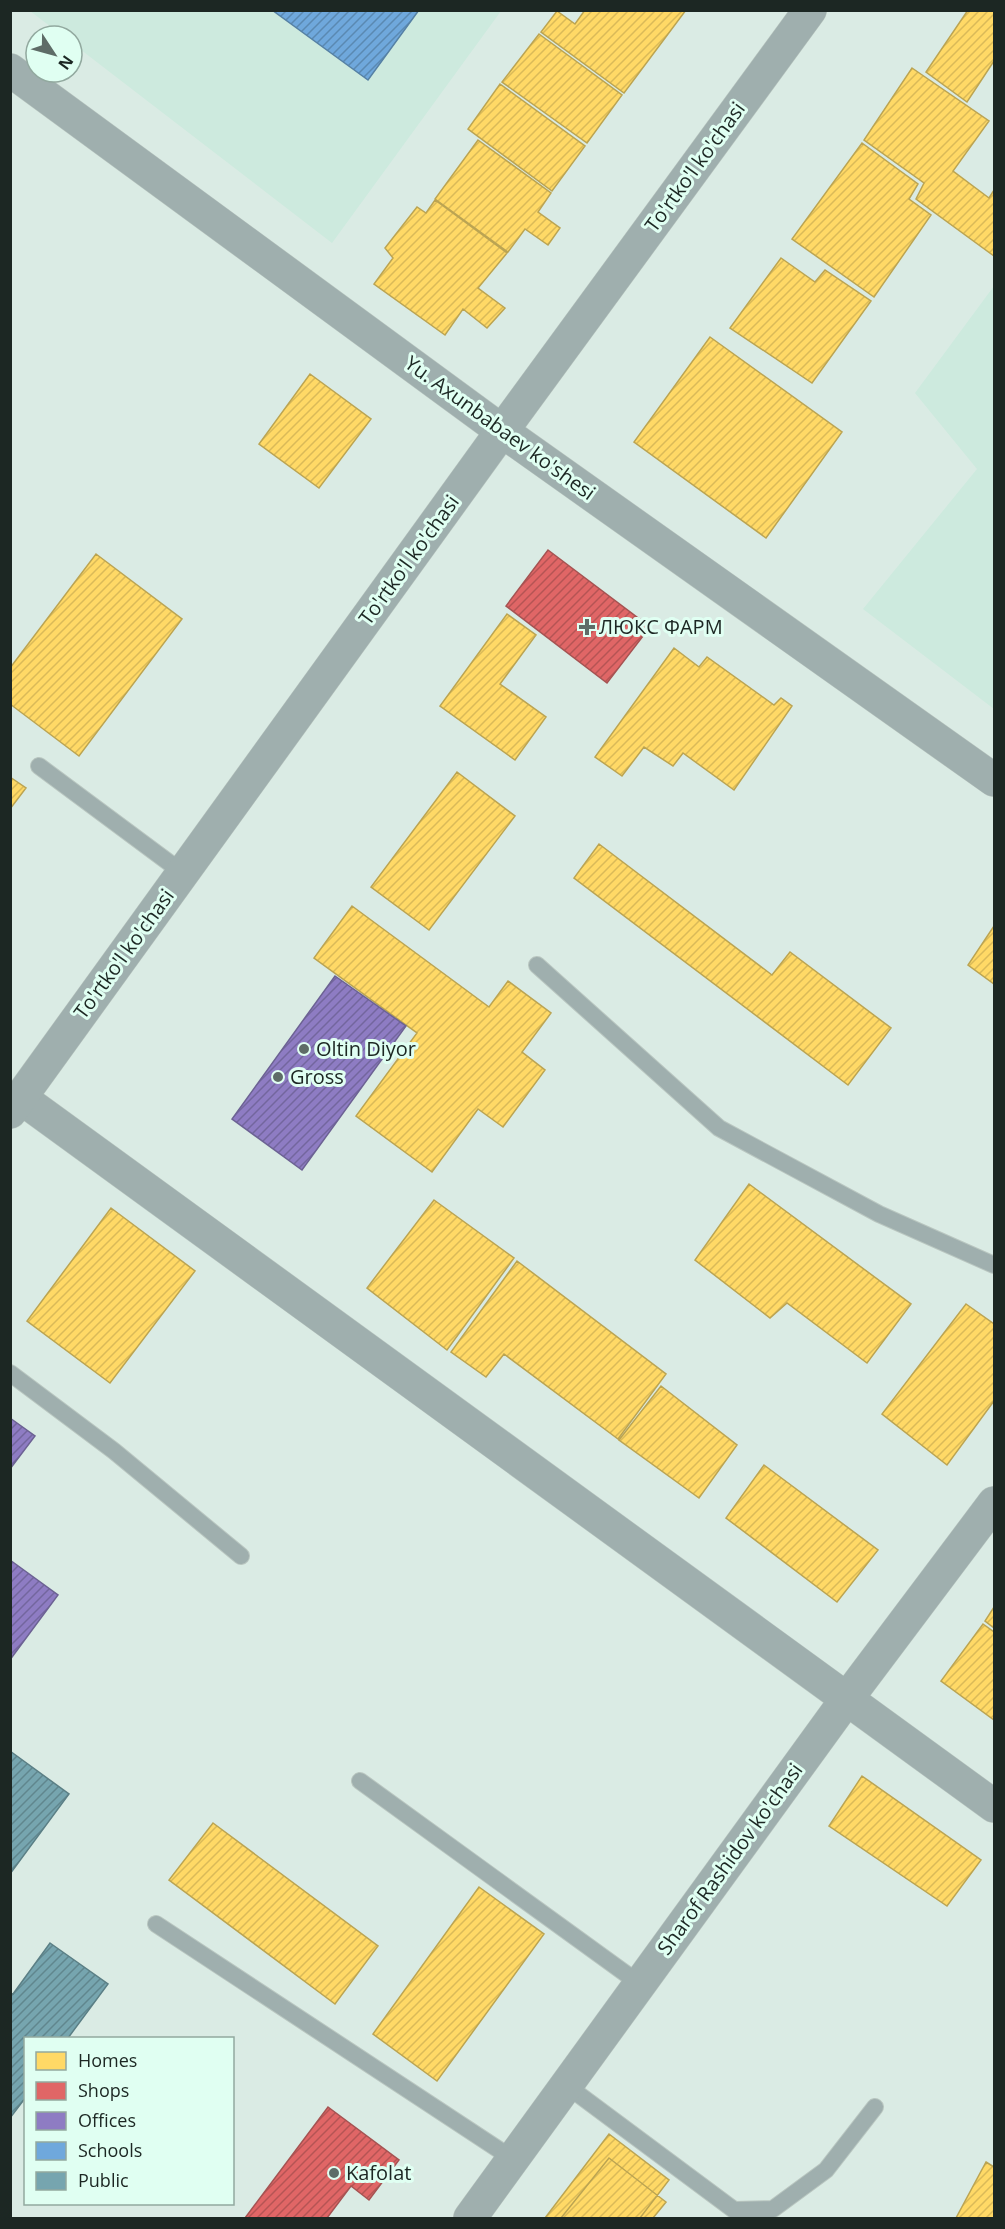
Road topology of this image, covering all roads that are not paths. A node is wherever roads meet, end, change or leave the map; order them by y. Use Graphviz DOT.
graph roads {
  1 [pos="810,10"];
  2 [pos="10,70"];
  3 [pos="502,431"];
  4 [pos="39,766"];
  5 [pos="994,780"];
  6 [pos="183,873"];
  7 [pos="537,965"];
  8 [pos="16,1105"];
  9 [pos="994,1265"];
  10 [pos="10,1373"];
  11 [pos="994,1503"];
  12 [pos="241,1556"];
  13 [pos="846,1700"];
  14 [pos="360,1781"];
  15 [pos="994,1806"];
  16 [pos="156,1924"];
  17 [pos="640,1984"];
  18 [pos="566,2085"];
  19 [pos="875,2107"];
  20 [pos="513,2159"];
  21 [pos="470,2218"];
  1 -- 3 [label="street, To'rtko'l ko'chasi"];
  2 -- 3 [label="street, Yu. Axunbabaev ko'shesi"];
  3 -- 5 [label="street, Yu. Axunbabaev ko'shesi"];
  3 -- 6 [label="street, To'rtko'l ko'chasi"];
  4 -- 6 [label="lane"];
  6 -- 8 [label="street, To'rtko'l ko'chasi"];
  7 -- 9 [label="lane"];
  8 -- 13 [label="street"];
  10 -- 12 [label="lane"];
  11 -- 13 [label="street, Sharof Rashidov ko'chasi"];
  13 -- 15 [label="street"];
  13 -- 17 [label="street, Sharof Rashidov ko'chasi"];
  14 -- 17 [label="lane"];
  16 -- 20 [label="lane"];
  17 -- 18 [label="street, Sharof Rashidov ko'chasi"];
  18 -- 19 [label="lane"];
  18 -- 20 [label="street, Sharof Rashidov ko'chasi"];
  20 -- 21 [label="street, Sharof Rashidov ko'chasi"];
}
